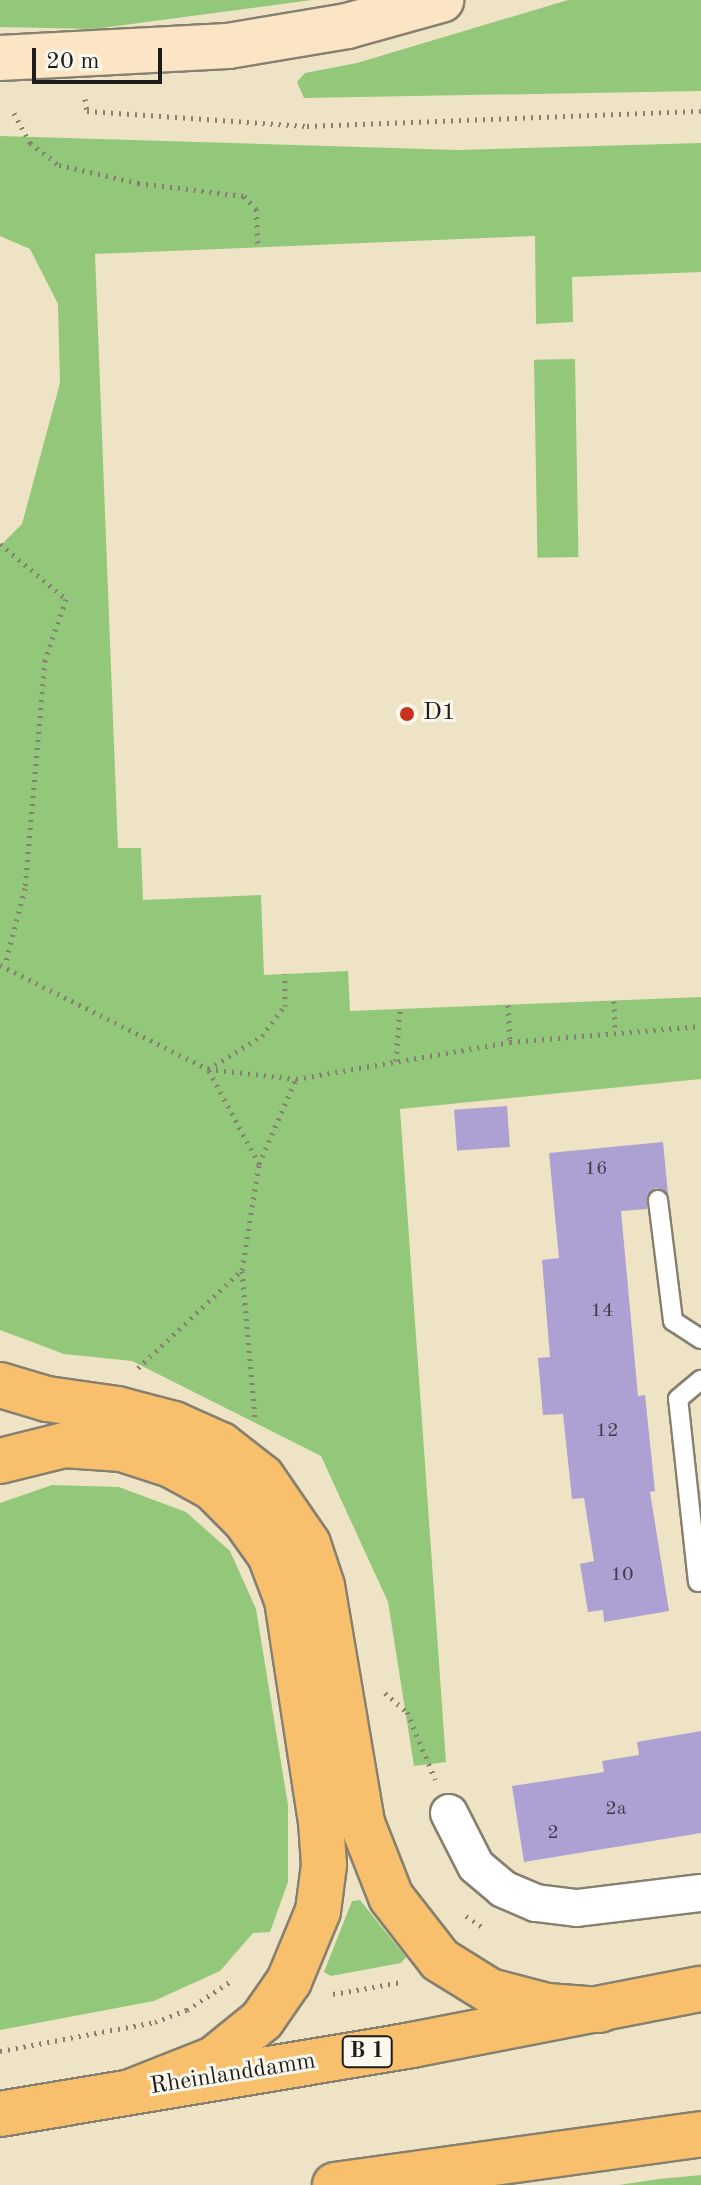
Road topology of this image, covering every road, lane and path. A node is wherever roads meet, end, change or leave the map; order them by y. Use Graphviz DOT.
graph roads {
  1 [pos="441,0"];
  2 [pos="0,58"];
  3 [pos="87,111"];
  4 [pos="701,111"];
  5 [pos="14,113"];
  6 [pos="258,247"];
  7 [pos="0,544"];
  8 [pos="2,965"];
  9 [pos="285,974"];
  10 [pos="614,1001"];
  11 [pos="508,1005"];
  12 [pos="400,1009"];
  13 [pos="701,1026"];
  14 [pos="615,1031"];
  15 [pos="510,1042"];
  16 [pos="396,1061"];
  17 [pos="208,1069"];
  18 [pos="296,1079"];
  19 [pos="259,1164"];
  20 [pos="658,1200"];
  21 [pos="242,1270"];
  22 [pos="701,1339"];
  23 [pos="131,1374"];
  24 [pos="701,1380"];
  25 [pos="0,1385"];
  26 [pos="257,1430"];
  27 [pos="0,1461"];
  28 [pos="698,1582"];
  29 [pos="378,1688"];
  30 [pos="449,1813"];
  31 [pos="701,1893"];
  32 [pos="242,1973"];
  33 [pos="407,1981"];
  34 [pos="701,1989"];
  35 [pos="317,1997"];
  36 [pos="600,2010"];
  37 [pos="0,2051"];
  38 [pos="133,2091"];
  39 [pos="0,2114"];
  40 [pos="701,2134"];
  41 [pos="335,2185"];
  1 -- 2 [label="main road"];
  3 -- 4 [label="path"];
  5 -- 6 [label="path"];
  7 -- 8 [label="path"];
  8 -- 17 [label="path"];
  9 -- 17 [label="path"];
  10 -- 14 [label="path"];
  11 -- 15 [label="path"];
  12 -- 16 [label="path"];
  13 -- 14 [label="path"];
  14 -- 15 [label="path"];
  15 -- 16 [label="path"];
  16 -- 18 [label="path"];
  17 -- 18 [label="path"];
  17 -- 19 [label="path"];
  18 -- 19 [label="path"];
  19 -- 21 [label="path"];
  20 -- 22 [label="lane"];
  21 -- 23 [label="path"];
  21 -- 26 [label="path"];
  24 -- 28 [label="lane"];
  25 -- 36 [label="main road"];
  27 -- 38 [label="main road"];
  29 -- 30 [label="path"];
  30 -- 31 [label="street"];
  32 -- 37 [label="path"];
  33 -- 35 [label="path"];
  34 -- 36 [label="main road, Rheinlanddamm / B 1"];
  36 -- 38 [label="main road, Rheinlanddamm / B 1"];
  38 -- 39 [label="main road, Rheinlanddamm / B 1"];
  40 -- 41 [label="main road"];
}
